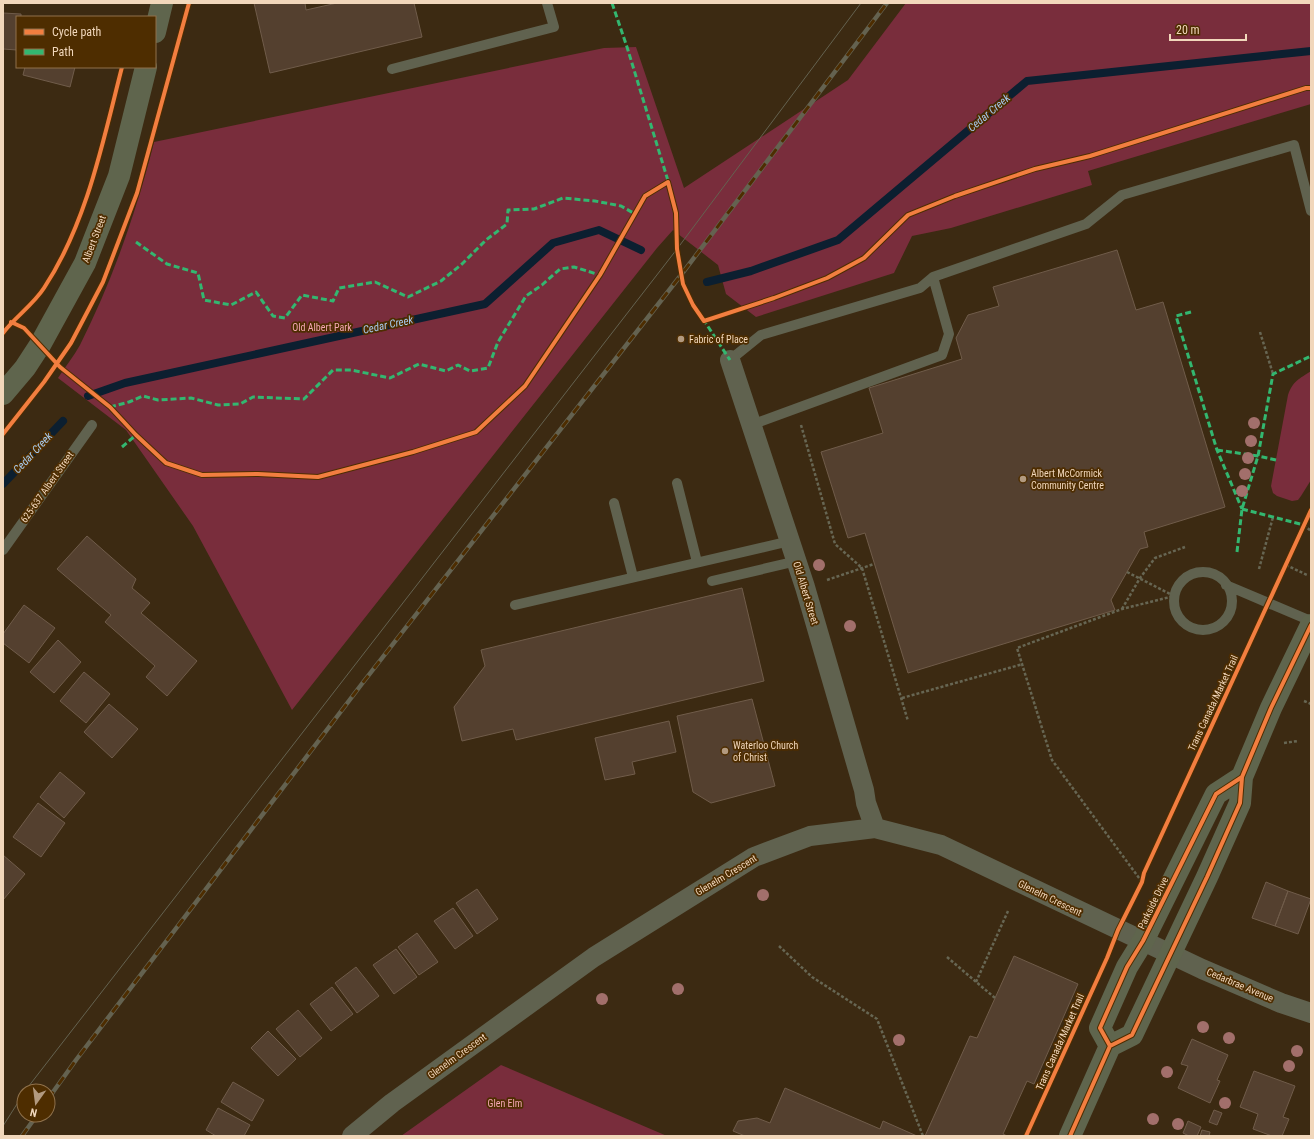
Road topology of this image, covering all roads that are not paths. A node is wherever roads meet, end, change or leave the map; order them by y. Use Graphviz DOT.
graph roads {
  1 [pos="162,3"];
  2 [pos="547,3"];
  3 [pos="156,28"];
  4 [pos="146,68"];
  5 [pos="392,69"];
  6 [pos="1311,211"];
  7 [pos="933,277"];
  8 [pos="730,360"];
  9 [pos="3,394"];
  10 [pos="92,424"];
  11 [pos="751,425"];
  12 [pos="677,483"];
  13 [pos="614,503"];
  14 [pos="790,541"];
  15 [pos="3,550"];
  16 [pos="697,562"];
  17 [pos="797,562"];
  18 [pos="632,577"];
  19 [pos="712,581"];
  20 [pos="1226,585"];
  21 [pos="515,605"];
  22 [pos="1311,621"];
  23 [pos="1311,625"];
  24 [pos="1242,777"];
  25 [pos="875,828"];
  26 [pos="1143,941"];
  27 [pos="1171,954"];
  28 [pos="1311,1013"];
  29 [pos="1110,1046"];
  30 [pos="352,1136"];
  31 [pos="1070,1136"];
  1 -- 3 [label="street"];
  2 -- 5 [label="lane"];
  4 -- 9 [label="street, Albert Street"];
  6 -- 7 [label="lane"];
  7 -- 8 [label="lane"];
  7 -- 11 [label="lane"];
  8 -- 11 [label="street, Old Albert Street"];
  10 -- 15 [label="lane, 625-637 Albert Street"];
  11 -- 14 [label="street, Old Albert Street"];
  12 -- 16 [label="lane"];
  13 -- 18 [label="lane"];
  14 -- 16 [label="lane"];
  14 -- 17 [label="street, Old Albert Street"];
  16 -- 18 [label="lane"];
  17 -- 19 [label="lane"];
  17 -- 25 [label="street, Old Albert Street"];
  18 -- 21 [label="lane"];
  20 -- 20 [label="lane"];
  20 -- 22 [label="lane"];
  23 -- 24 [label="street"];
  24 -- 26 [label="street, Parkside Drive"];
  24 -- 27 [label="street"];
  25 -- 26 [label="street, Glenelm Crescent"];
  25 -- 30 [label="street, Glenelm Crescent"];
  26 -- 27 [label="street, Glenelm Crescent"];
  26 -- 29 [label="street, Parkside Drive"];
  27 -- 28 [label="street, Cedarbrae Avenue"];
  27 -- 29 [label="street"];
  29 -- 31 [label="street"];
}
